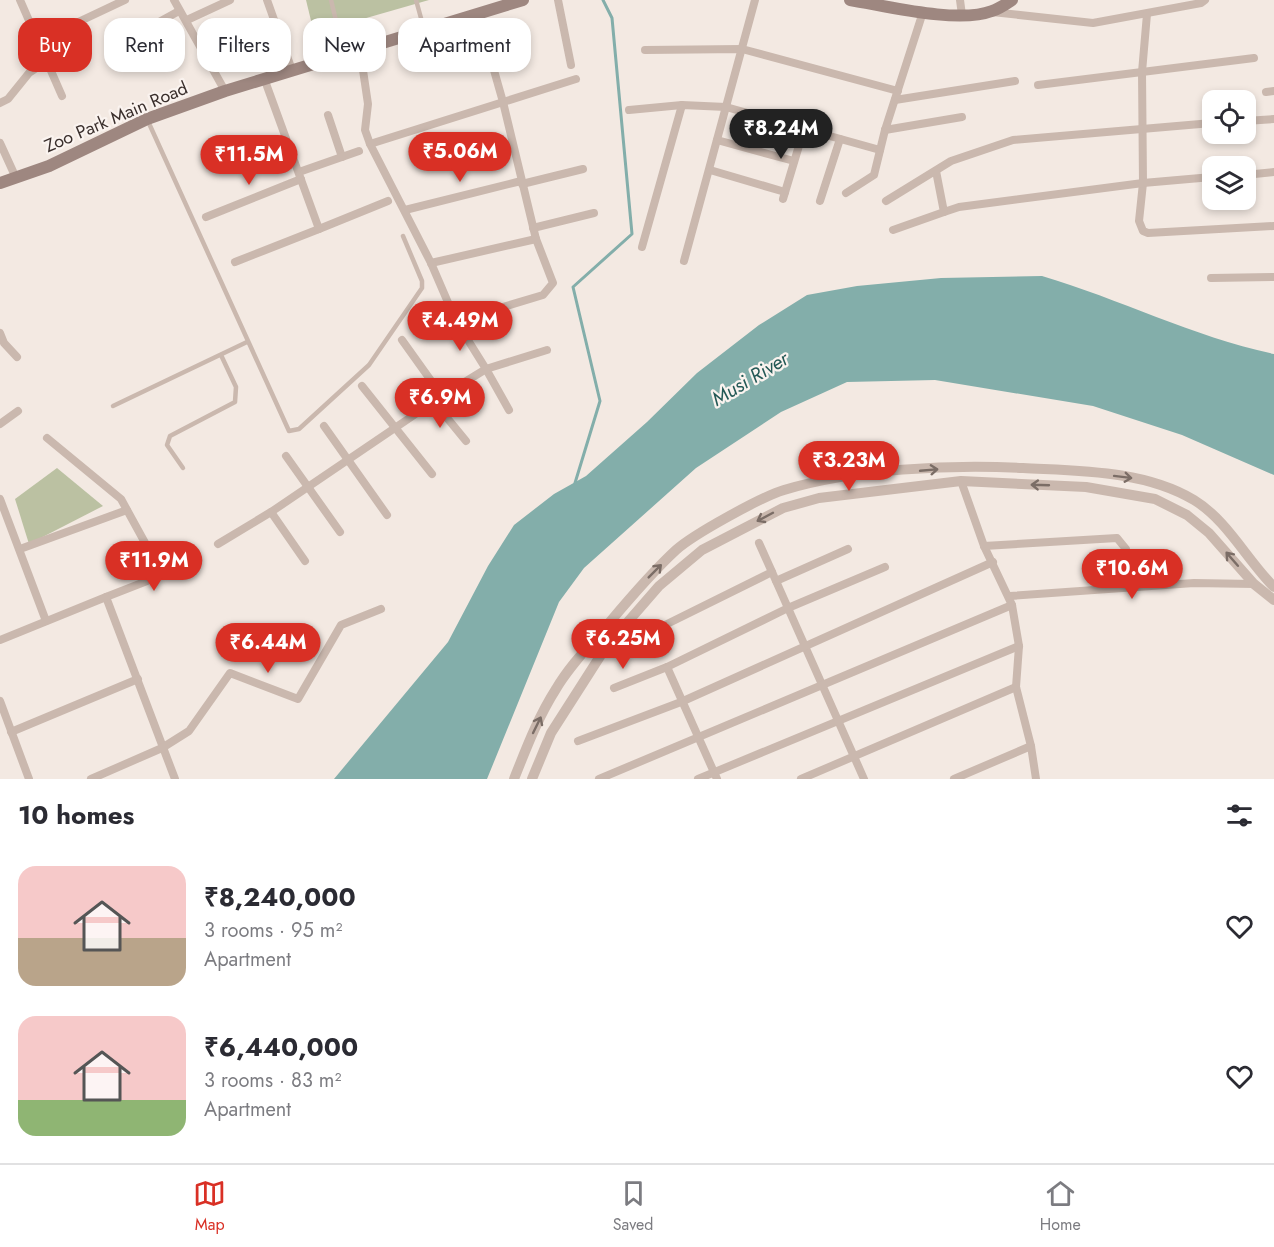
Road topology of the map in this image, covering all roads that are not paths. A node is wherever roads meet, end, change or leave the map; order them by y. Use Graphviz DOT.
graph roads {
  1 [pos="20,0"];
  2 [pos="125,0"];
  3 [pos="174,0"];
  4 [pos="230,0"];
  5 [pos="267,0"];
  6 [pos="331,0"];
  7 [pos="416,0"];
  8 [pos="522,0"];
  9 [pos="558,0"];
  10 [pos="755,0"];
  11 [pos="850,0"];
  12 [pos="960,0"];
  13 [pos="1205,0"];
  14 [pos="1010,1"];
  15 [pos="491,5"];
  16 [pos="179,11"];
  17 [pos="923,12"];
  18 [pos="992,12"];
  19 [pos="478,14"];
  20 [pos="1148,14"];
  21 [pos="962,15"];
  22 [pos="28,18"];
  23 [pos="86,18"];
  24 [pos="166,18"];
  25 [pos="335,18"];
  26 [pos="421,18"];
  27 [pos="465,18"];
  28 [pos="187,20"];
  29 [pos="742,49"];
  30 [pos="645,50"];
  31 [pos="1254,58"];
  32 [pos="571,65"];
  33 [pos="303,67"];
  34 [pos="292,70"];
  35 [pos="30,72"];
  36 [pos="52,72"];
  37 [pos="363,72"];
  38 [pos="1142,72"];
  39 [pos="264,78"];
  40 [pos="576,79"];
  41 [pos="1015,81"];
  42 [pos="1038,85"];
  43 [pos="225,91"];
  44 [pos="62,96"];
  45 [pos="897,96"];
  46 [pos="503,102"];
  47 [pos="0,103"];
  48 [pos="682,105"];
  49 [pos="726,107"];
  50 [pos="629,110"];
  51 [pos="328,115"];
  52 [pos="962,117"];
  53 [pos="147,119"];
  54 [pos="1274,119"];
  55 [pos="1256,120"];
  56 [pos="1202,124"];
  57 [pos="1141,128"];
  58 [pos="804,129"];
  59 [pos="885,130"];
  60 [pos="840,139"];
  61 [pos="717,140"];
  62 [pos="0,143"];
  63 [pos="370,144"];
  64 [pos="880,150"];
  65 [pos="359,151"];
  66 [pos="342,157"];
  67 [pos="794,160"];
  68 [pos="583,169"];
  69 [pos="710,170"];
  70 [pos="936,171"];
  71 [pos="1274,172"];
  72 [pos="1256,174"];
  73 [pos="300,176"];
  74 [pos="16,178"];
  75 [pos="1202,178"];
  76 [pos="0,183"];
  77 [pos="522,183"];
  78 [pos="1143,183"];
  79 [pos="846,193"];
  80 [pos="388,201"];
  81 [pos="820,201"];
  82 [pos="886,201"];
  83 [pos="405,210"];
  84 [pos="944,212"];
  85 [pos="594,213"];
  86 [pos="206,217"];
  87 [pos="1274,225"];
  88 [pos="533,228"];
  89 [pos="319,229"];
  90 [pos="893,230"];
  91 [pos="403,236"];
  92 [pos="536,239"];
  93 [pos="642,248"];
  94 [pos="684,261"];
  95 [pos="235,262"];
  96 [pos="431,263"];
  97 [pos="1274,277"];
  98 [pos="1210,278"];
  99 [pos="456,321"];
  100 [pos="0,333"];
  101 [pos="402,340"];
  102 [pos="2,342"];
  103 [pos="247,342"];
  104 [pos="547,350"];
  105 [pos="221,355"];
  106 [pos="16,357"];
  107 [pos="486,369"];
  108 [pos="362,386"];
  109 [pos="442,396"];
  110 [pos="434,402"];
  111 [pos="113,406"];
  112 [pos="509,410"];
  113 [pos="18,411"];
  114 [pos="0,424"];
  115 [pos="324,426"];
  116 [pos="394,429"];
  117 [pos="47,438"];
  118 [pos="466,441"];
  119 [pos="286,456"];
  120 [pos="348,459"];
  121 [pos="183,468"];
  122 [pos="432,474"];
  123 [pos="961,481"];
  124 [pos="308,486"];
  125 [pos="0,499"];
  126 [pos="127,510"];
  127 [pos="271,512"];
  128 [pos="387,515"];
  129 [pos="340,532"];
  130 [pos="759,543"];
  131 [pos="218,544"];
  132 [pos="984,546"];
  133 [pos="20,549"];
  134 [pos="848,549"];
  135 [pos="305,561"];
  136 [pos="993,562"];
  137 [pos="885,567"];
  138 [pos="772,572"];
  139 [pos="776,581"];
  140 [pos="1254,584"];
  141 [pos="1128,587"];
  142 [pos="1273,595"];
  143 [pos="106,597"];
  144 [pos="1011,601"];
  145 [pos="788,608"];
  146 [pos="381,609"];
  147 [pos="46,621"];
  148 [pos="665,625"];
  149 [pos="0,640"];
  150 [pos="1018,646"];
  151 [pos="806,647"];
  152 [pos="668,667"];
  153 [pos="138,679"];
  154 [pos="823,684"];
  155 [pos="1016,687"];
  156 [pos="614,688"];
  157 [pos="0,701"];
  158 [pos="681,702"];
  159 [pos="838,722"];
  160 [pos="11,732"];
  161 [pos="696,736"];
  162 [pos="578,741"];
  163 [pos="1031,746"];
  164 [pos="162,748"];
  165 [pos="853,757"];
  166 [pos="715,776"];
  167 [pos="29,779"];
  168 [pos="91,779"];
  169 [pos="175,779"];
  170 [pos="513,779"];
  171 [pos="532,779"];
  172 [pos="599,779"];
  173 [pos="698,779"];
  174 [pos="801,779"];
  175 [pos="864,779"];
  176 [pos="954,779"];
  177 [pos="1036,779"];
  1 -- 22 [label="street"];
  2 -- 23 [label="street"];
  3 -- 16 [label="street"];
  4 -- 28 [label="street"];
  5 -- 34 [label="street"];
  6 -- 25 [label="lane"];
  7 -- 26 [label="lane"];
  8 -- 15 [label="main road, Zoo Park Main Road"];
  9 -- 32 [label="street"];
  10 -- 29 [label="street"];
  11 -- 17 [label="main road"];
  12 -- 21 [label="street"];
  13 -- 20 [label="street"];
  14 -- 18 [label="main road"];
  15 -- 19 [label="main road, Zoo Park Main Road"];
  16 -- 24 [label="street"];
  16 -- 28 [label="street"];
  17 -- 21 [label="main road"];
  17 -- 45 [label="street"];
  18 -- 20 [label="street"];
  18 -- 21 [label="main road"];
  19 -- 27 [label="main road, Zoo Park Main Road"];
  19 -- 46 [label="street"];
  20 -- 38 [label="street"];
  28 -- 43 [label="street"];
  29 -- 30 [label="street"];
  29 -- 45 [label="street"];
  29 -- 49 [label="street"];
  31 -- 38 [label="street"];
  33 -- 34 [label="main road, Zoo Park Main Road"];
  34 -- 39 [label="main road, Zoo Park Main Road"];
  35 -- 47 [label="street"];
  36 -- 44 [label="street"];
  37 -- 63 [label="street"];
  38 -- 42 [label="street"];
  38 -- 57 [label="street"];
  39 -- 43 [label="main road, Zoo Park Main Road"];
  39 -- 73 [label="street"];
  40 -- 46 [label="street"];
  41 -- 45 [label="street"];
  43 -- 53 [label="main road, Zoo Park Main Road"];
  45 -- 59 [label="street"];
  46 -- 63 [label="street"];
  46 -- 77 [label="street"];
  48 -- 49 [label="street"];
  48 -- 50 [label="street"];
  48 -- 93 [label="street"];
  49 -- 58 [label="street"];
  49 -- 61 [label="street"];
  51 -- 66 [label="street"];
  52 -- 59 [label="street"];
  53 -- 74 [label="main road, Zoo Park Main Road"];
  53 -- 103 [label="lane"];
  54 -- 55 [label="street"];
  56 -- 57 [label="street"];
  57 -- 70 [label="street"];
  57 -- 78 [label="street"];
  58 -- 60 [label="street"];
  58 -- 67 [label="street"];
  59 -- 64 [label="street"];
  60 -- 64 [label="street"];
  60 -- 81 [label="street"];
  61 -- 67 [label="street"];
  61 -- 69 [label="street"];
  62 -- 74 [label="street"];
  63 -- 83 [label="street"];
  64 -- 79 [label="street"];
  65 -- 66 [label="street"];
  66 -- 73 [label="street"];
  67 -- 69 [label="street"];
  68 -- 77 [label="street"];
  69 -- 94 [label="street"];
  70 -- 82 [label="street"];
  70 -- 84 [label="street"];
  71 -- 72 [label="street"];
  73 -- 86 [label="street"];
  73 -- 89 [label="street"];
  74 -- 76 [label="main road, Zoo Park Main Road"];
  75 -- 78 [label="street"];
  77 -- 83 [label="street"];
  77 -- 88 [label="street"];
  78 -- 84 [label="street"];
  78 -- 87 [label="street"];
  80 -- 89 [label="street"];
  83 -- 96 [label="street"];
  84 -- 90 [label="street"];
  85 -- 88 [label="street"];
  88 -- 92 [label="street"];
  89 -- 95 [label="street"];
  91 -- 103 [label="lane"];
  92 -- 96 [label="street"];
  92 -- 99 [label="street"];
  96 -- 99 [label="street"];
  97 -- 98 [label="street"];
  99 -- 107 [label="street"];
  100 -- 102 [label="street"];
  101 -- 109 [label="street"];
  102 -- 106 [label="street"];
  103 -- 105 [label="lane"];
  104 -- 107 [label="street"];
  105 -- 111 [label="lane"];
  105 -- 121 [label="lane"];
  107 -- 109 [label="street"];
  107 -- 112 [label="street"];
  108 -- 116 [label="street"];
  109 -- 110 [label="street"];
  110 -- 116 [label="street"];
  110 -- 118 [label="street"];
  113 -- 114 [label="street"];
  115 -- 120 [label="street"];
  116 -- 120 [label="street"];
  116 -- 122 [label="street"];
  117 -- 126 [label="street"];
  119 -- 124 [label="street"];
  120 -- 124 [label="street"];
  120 -- 128 [label="street"];
  123 -- 132 [label="street"];
  140 -- 123 [label="street, one-way"];
  123 -- 171 [label="street, one-way"];
  124 -- 127 [label="street"];
  124 -- 129 [label="street"];
  125 -- 133 [label="street"];
  126 -- 133 [label="street"];
  126 -- 143 [label="street"];
  127 -- 131 [label="street"];
  127 -- 135 [label="street"];
  130 -- 138 [label="street"];
  132 -- 136 [label="street"];
  132 -- 141 [label="street"];
  133 -- 147 [label="street"];
  134 -- 139 [label="street"];
  136 -- 144 [label="street"];
  136 -- 151 [label="street"];
  137 -- 145 [label="street"];
  138 -- 139 [label="street"];
  138 -- 148 [label="street"];
  139 -- 145 [label="street"];
  140 -- 141 [label="street"];
  140 -- 142 [label="street"];
  141 -- 144 [label="street"];
  170 -- 142 [label="street, one-way"];
  143 -- 147 [label="street"];
  143 -- 153 [label="street"];
  144 -- 150 [label="street"];
  144 -- 154 [label="street"];
  145 -- 151 [label="street"];
  145 -- 152 [label="street"];
  146 -- 164 [label="street"];
  147 -- 149 [label="street"];
  150 -- 155 [label="street"];
  150 -- 159 [label="street"];
  151 -- 154 [label="street"];
  151 -- 158 [label="street"];
  152 -- 156 [label="street"];
  152 -- 158 [label="street"];
  153 -- 160 [label="street"];
  153 -- 164 [label="street"];
  154 -- 159 [label="street"];
  154 -- 161 [label="street"];
  155 -- 163 [label="street"];
  155 -- 165 [label="street"];
  157 -- 160 [label="street"];
  158 -- 161 [label="street"];
  158 -- 162 [label="street"];
  159 -- 165 [label="street"];
  159 -- 166 [label="street"];
  160 -- 167 [label="street"];
  161 -- 166 [label="street"];
  161 -- 172 [label="street"];
  163 -- 176 [label="street"];
  163 -- 177 [label="street"];
  164 -- 168 [label="street"];
  164 -- 169 [label="street"];
  165 -- 174 [label="street"];
  165 -- 175 [label="street"];
  166 -- 173 [label="street"];
}
